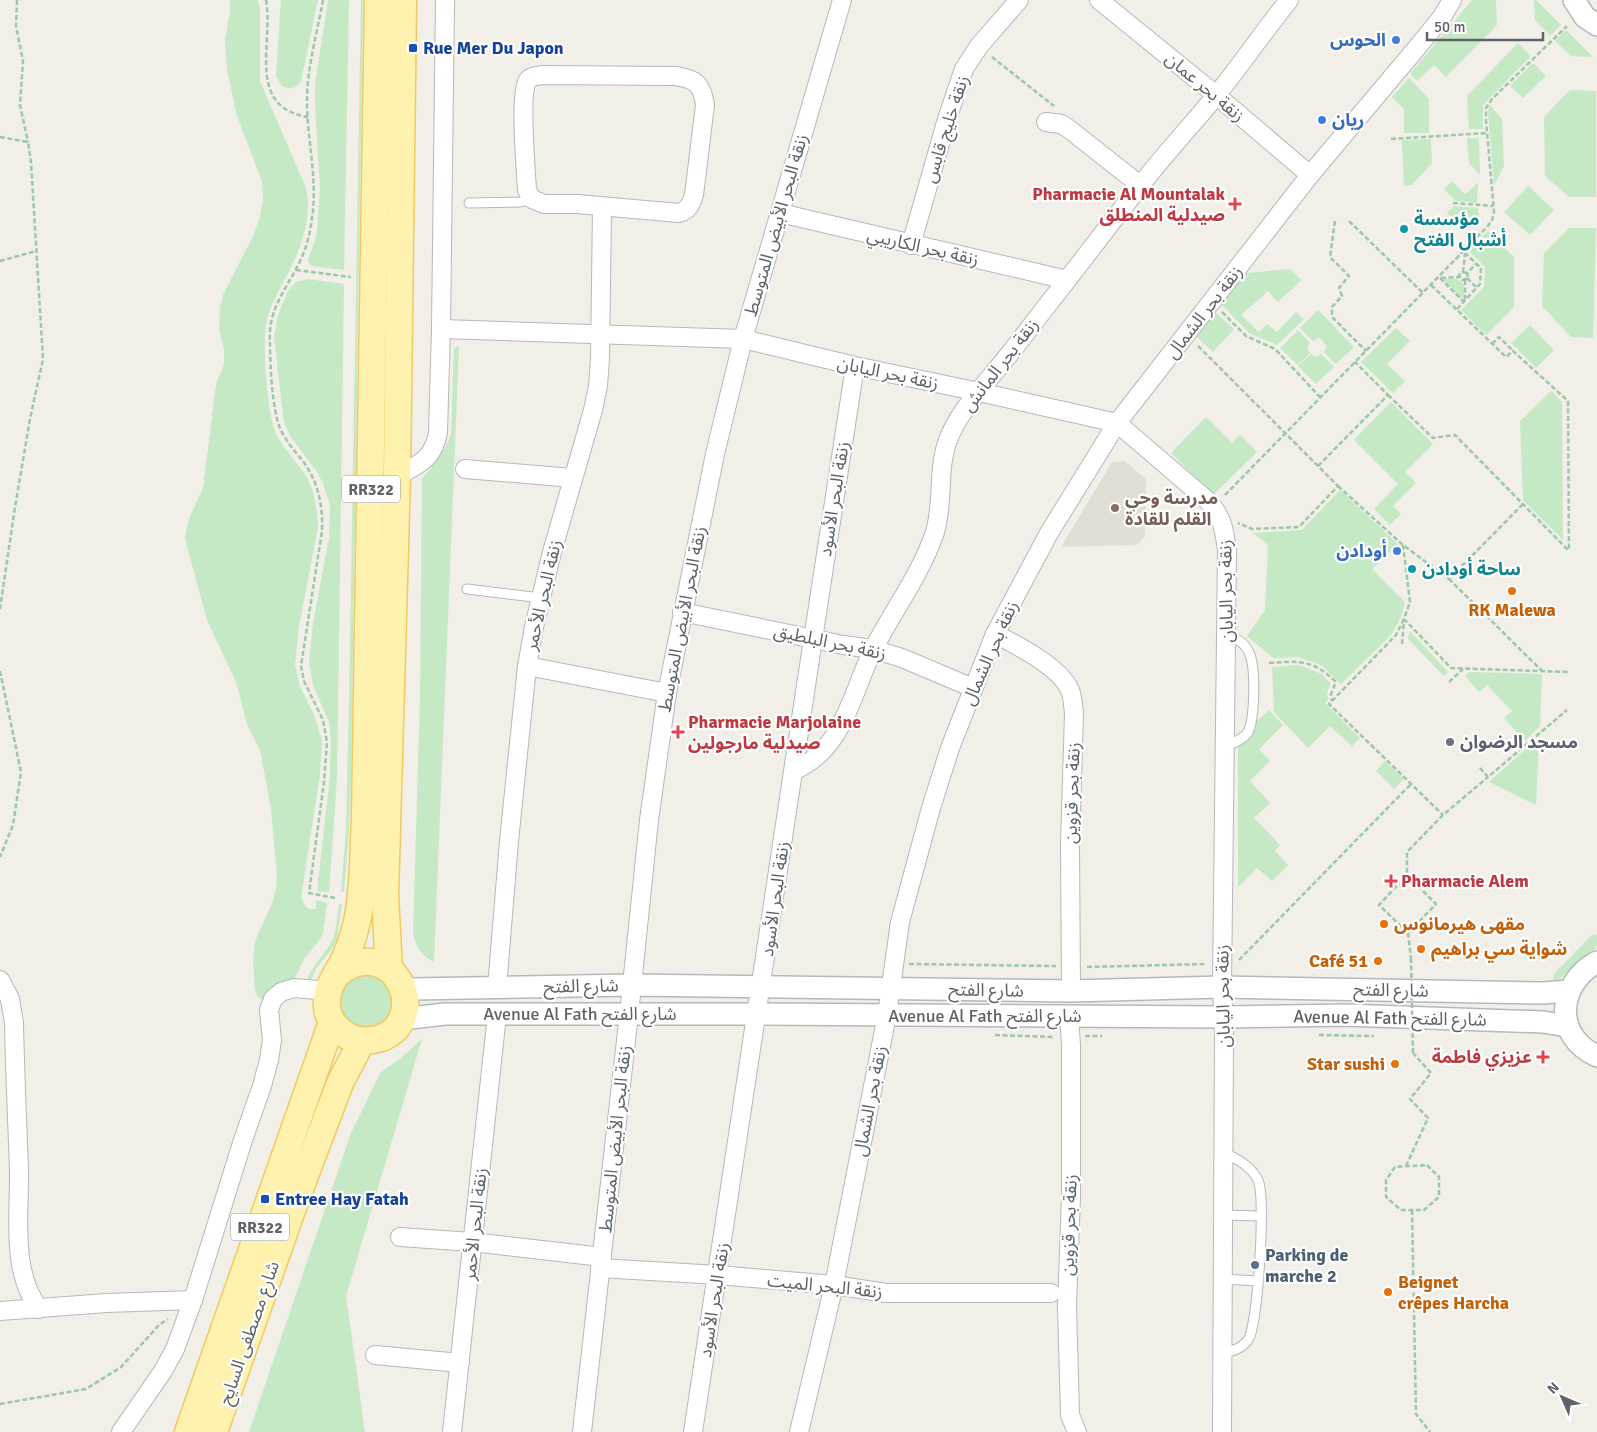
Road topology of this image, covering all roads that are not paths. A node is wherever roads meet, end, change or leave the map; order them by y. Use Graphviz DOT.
graph roads {
  1 [pos="378,0"];
  2 [pos="404,0"];
  3 [pos="445,0"];
  4 [pos="842,0"];
  5 [pos="1019,0"];
  6 [pos="1099,0"];
  7 [pos="1452,0"];
  8 [pos="1574,0"];
  9 [pos="1286,1"];
  10 [pos="1597,25"];
  11 [pos="1216,96"];
  12 [pos="1046,122"];
  13 [pos="1310,175"];
  14 [pos="1140,185"];
  15 [pos="532,199"];
  16 [pos="469,203"];
  17 [pos="602,207"];
  18 [pos="780,213"];
  19 [pos="911,245"];
  20 [pos="1067,280"];
  21 [pos="441,329"];
  22 [pos="600,335"];
  23 [pos="743,339"];
  24 [pos="855,366"];
  25 [pos="979,392"];
  26 [pos="1117,423"];
  27 [pos="465,469"];
  28 [pos="397,476"];
  29 [pos="573,478"];
  30 [pos="468,589"];
  31 [pos="540,598"];
  32 [pos="682,612"];
  33 [pos="995,634"];
  34 [pos="812,638"];
  35 [pos="1227,639"];
  36 [pos="873,649"];
  37 [pos="527,666"];
  38 [pos="973,688"];
  39 [pos="667,693"];
  40 [pos="1225,746"];
  41 [pos="794,770"];
  42 [pos="1597,962"];
  43 [pos="396,978"];
  44 [pos="0,980"];
  45 [pos="333,982"];
  46 [pos="631,985"];
  47 [pos="762,986"];
  48 [pos="1222,987"];
  49 [pos="497,988"];
  50 [pos="891,990"];
  51 [pos="1071,991"];
  52 [pos="1569,991"];
  53 [pos="629,1014"];
  54 [pos="757,1014"];
  55 [pos="497,1015"];
  56 [pos="887,1015"];
  57 [pos="1069,1016"];
  58 [pos="1224,1017"];
  59 [pos="402,1019"];
  60 [pos="332,1022"];
  61 [pos="1568,1026"];
  62 [pos="362,1041"];
  63 [pos="1597,1056"];
  64 [pos="1223,1152"];
  65 [pos="1223,1215"];
  66 [pos="1261,1216"];
  67 [pos="400,1237"];
  68 [pos="472,1242"];
  69 [pos="601,1263"];
  70 [pos="718,1275"];
  71 [pos="1222,1279"];
  72 [pos="1068,1280"];
  73 [pos="1258,1281"];
  74 [pos="834,1285"];
  75 [pos="1051,1293"];
  76 [pos="193,1300"];
  77 [pos="1067,1306"];
  78 [pos="39,1309"];
  79 [pos="0,1312"];
  80 [pos="1222,1352"];
  81 [pos="375,1355"];
  82 [pos="460,1363"];
  83 [pos="121,1432"];
  84 [pos="188,1432"];
  85 [pos="214,1432"];
  86 [pos="452,1432"];
  87 [pos="582,1432"];
  88 [pos="693,1432"];
  89 [pos="799,1432"];
  90 [pos="1077,1432"];
  91 [pos="1222,1432"];
  1 -- 45 [label="main road, RR322"];
  2 -- 28 [label="main road, RR322"];
  3 -- 21 [label="street"];
  4 -- 18 [label="street, زنقة البحر الأبيض المتوسط"];
  5 -- 19 [label="street, زنقة خليج قابس"];
  6 -- 11 [label="street, زنقة بحر عمان"];
  7 -- 13 [label="street, زنقة بحر الشمال"];
  8 -- 10 [label="street"];
  9 -- 11 [label="street, زنقة بحر المانش"];
  11 -- 13 [label="street, زنقة بحر عمان"];
  11 -- 14 [label="street, زنقة بحر المانش"];
  12 -- 14 [label="street"];
  13 -- 26 [label="street, زنقة بحر الشمال"];
  14 -- 20 [label="street, زنقة بحر المانش"];
  15 -- 16 [label="lane"];
  15 -- 17 [label="street"];
  15 -- 17 [label="street"];
  17 -- 22 [label="street, زنقة البحر الأحمر"];
  18 -- 19 [label="street, زنقة بحر الكاريبي"];
  18 -- 23 [label="street, زنقة البحر الأبيض المتوسط"];
  19 -- 20 [label="street, زنقة بحر الكاريبي"];
  20 -- 25 [label="street, زنقة بحر المانش"];
  21 -- 22 [label="street, زنقة بحر اليابان"];
  21 -- 28 [label="street"];
  22 -- 23 [label="street, زنقة بحر اليابان"];
  22 -- 29 [label="street, زنقة البحر الأحمر"];
  23 -- 24 [label="street, زنقة بحر اليابان"];
  23 -- 32 [label="street, زنقة البحر الأبيض المتوسط"];
  24 -- 25 [label="street, زنقة بحر اليابان"];
  24 -- 34 [label="street, زنقة البحر الأسود"];
  25 -- 26 [label="street, زنقة بحر اليابان"];
  25 -- 36 [label="street, زنقة بحر المانش"];
  26 -- 33 [label="street, زنقة بحر الشمال"];
  26 -- 35 [label="street, زنقة بحر اليابان"];
  27 -- 29 [label="street"];
  28 -- 43 [label="main road, RR322"];
  29 -- 31 [label="street, زنقة البحر الأحمر"];
  30 -- 31 [label="lane"];
  31 -- 37 [label="street, زنقة البحر الأحمر"];
  32 -- 34 [label="street, زنقة بحر البلطيق"];
  32 -- 39 [label="street, زنقة البحر الأبيض المتوسط"];
  33 -- 38 [label="street, زنقة بحر الشمال"];
  33 -- 51 [label="street, زنقة بحر قزوين"];
  34 -- 36 [label="street, زنقة بحر البلطيق"];
  34 -- 41 [label="street, زنقة البحر الأسود"];
  35 -- 40 [label="street, زنقة بحر اليابان"];
  35 -- 40 [label="lane"];
  36 -- 38 [label="street, زنقة بحر البلطيق"];
  36 -- 41 [label="street, زنقة بحر المانش"];
  37 -- 39 [label="street"];
  37 -- 49 [label="street, زنقة البحر الأحمر"];
  38 -- 50 [label="street, زنقة بحر الشمال"];
  39 -- 46 [label="street, زنقة البحر الأبيض المتوسط"];
  40 -- 48 [label="street, زنقة بحر اليابان"];
  41 -- 47 [label="street, زنقة البحر الأسود"];
  42 -- 52 [label="street"];
  43 -- 45 [label="main road"];
  43 -- 49 [label="street, شارع الفتح"];
  43 -- 59 [label="main road, RR322"];
  44 -- 78 [label="street"];
  45 -- 60 [label="main road, RR322"];
  45 -- 76 [label="street"];
  46 -- 47 [label="street, شارع الفتح"];
  46 -- 49 [label="street, شارع الفتح"];
  46 -- 53 [label="street, زنقة البحر الأبيض المتوسط"];
  47 -- 50 [label="street, شارع الفتح"];
  47 -- 54 [label="street, زنقة البحر الأسود"];
  48 -- 51 [label="street, شارع الفتح"];
  48 -- 52 [label="street, شارع الفتح"];
  48 -- 58 [label="street, زنقة بحر اليابان"];
  50 -- 51 [label="street, شارع الفتح"];
  50 -- 56 [label="street, زنقة بحر الشمال"];
  52 -- 61 [label="street"];
  53 -- 54 [label="street, Avenue Al Fath شارع الفتح"];
  53 -- 55 [label="street, Avenue Al Fath شارع الفتح"];
  53 -- 69 [label="street, زنقة البحر الأبيض المتوسط"];
  54 -- 56 [label="street, Avenue Al Fath شارع الفتح"];
  54 -- 70 [label="street, زنقة البحر الأسود"];
  55 -- 59 [label="street, Avenue Al Fath شارع الفتح"];
  55 -- 68 [label="street, زنقة البحر الأحمر"];
  56 -- 57 [label="street, Avenue Al Fath شارع الفتح"];
  56 -- 74 [label="street, زنقة بحر الشمال"];
  57 -- 58 [label="street, Avenue Al Fath شارع الفتح"];
  57 -- 72 [label="street, زنقة بحر قزوين"];
  58 -- 61 [label="street, Avenue Al Fath شارع الفتح"];
  58 -- 64 [label="street, زنقة بحر اليابان"];
  59 -- 62 [label="main road"];
  60 -- 62 [label="main road"];
  60 -- 84 [label="main road, RR322"];
  61 -- 63 [label="street"];
  62 -- 85 [label="main road, شارع مصطفى السايح / RR322"];
  64 -- 65 [label="street, زنقة بحر اليابان"];
  64 -- 66 [label="lane"];
  65 -- 66 [label="lane"];
  65 -- 71 [label="street, زنقة بحر اليابان"];
  66 -- 73 [label="lane"];
  67 -- 68 [label="street, زنقة البحر الميت"];
  68 -- 69 [label="street, زنقة البحر الميت"];
  68 -- 82 [label="street, زنقة البحر الأحمر"];
  69 -- 70 [label="street, زنقة البحر الميت"];
  69 -- 87 [label="street, زنقة البحر الأبيض المتوسط"];
  70 -- 74 [label="street, زنقة البحر الميت"];
  70 -- 88 [label="street, زنقة البحر الأسود"];
  71 -- 73 [label="lane"];
  71 -- 80 [label="street, زنقة بحر اليابان"];
  72 -- 75 [label="street"];
  72 -- 77 [label="street, زنقة بحر قزوين"];
  73 -- 80 [label="lane"];
  74 -- 75 [label="street, زنقة البحر الميت"];
  74 -- 89 [label="street, زنقة بحر الشمال"];
  75 -- 77 [label="street"];
  76 -- 78 [label="street"];
  76 -- 83 [label="street"];
  77 -- 90 [label="street, زنقة بحر قزوين"];
  78 -- 79 [label="street"];
  80 -- 91 [label="street, زنقة بحر اليابان"];
  81 -- 82 [label="street"];
  82 -- 86 [label="street, زنقة البحر الأحمر"];
}
